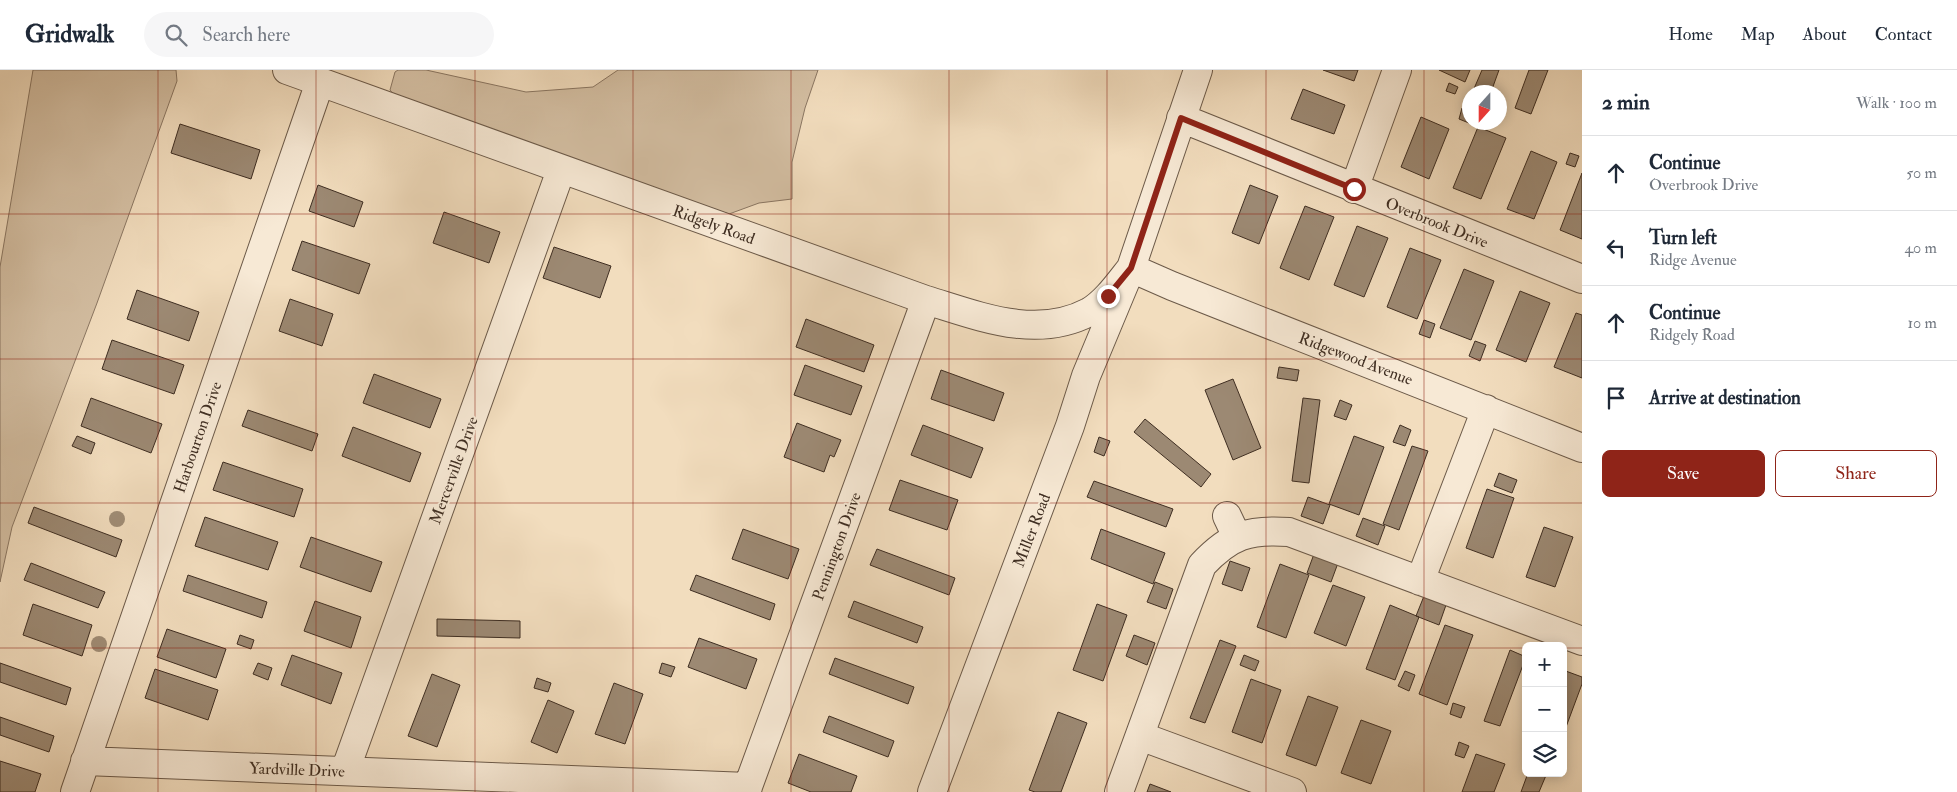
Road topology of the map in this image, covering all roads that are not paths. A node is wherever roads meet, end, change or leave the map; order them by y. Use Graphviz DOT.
graph roads {
  1 [pos="287,70"];
  2 [pos="1198,70"];
  3 [pos="1397,70"];
  4 [pos="320,82"];
  5 [pos="1181,118"];
  6 [pos="561,170"];
  7 [pos="1354,189"];
  8 [pos="1131,268"];
  9 [pos="1582,279"];
  10 [pos="926,300"];
  11 [pos="1486,409"];
  12 [pos="1582,448"];
  13 [pos="1420,581"];
  14 [pos="1582,641"];
  15 [pos="1140,736"];
  16 [pos="85,761"];
  17 [pos="345,771"];
  18 [pos="747,790"];
  19 [pos="74,792"];
  20 [pos="932,792"];
  21 [pos="1119,792"];
  22 [pos="1292,792"];
  1 -- 4 [label="street, Ridgely Road"];
  2 -- 5 [label="street, Miller Road"];
  3 -- 7 [label="street"];
  4 -- 6 [label="street, Ridgely Road"];
  4 -- 16 [label="street, Harbourton Drive"];
  5 -- 7 [label="street, Overbrook Drive"];
  5 -- 8 [label="street, Miller Road"];
  6 -- 10 [label="street, Ridgely Road"];
  6 -- 17 [label="street, Mercerville Drive"];
  7 -- 9 [label="street, Overbrook Drive"];
  8 -- 10 [label="street, Ridgely Road"];
  8 -- 11 [label="street, Ridgewood Avenue"];
  8 -- 20 [label="street, Miller Road"];
  10 -- 18 [label="street, Pennington Drive"];
  11 -- 12 [label="street, Ridgewood Avenue"];
  11 -- 13 [label="street"];
  13 -- 14 [label="street"];
  13 -- 15 [label="street"];
  15 -- 21 [label="street"];
  15 -- 22 [label="street"];
  16 -- 17 [label="street, Yardville Drive"];
  16 -- 19 [label="street, Harbourton Drive"];
  17 -- 18 [label="street, Yardville Drive"];
}
